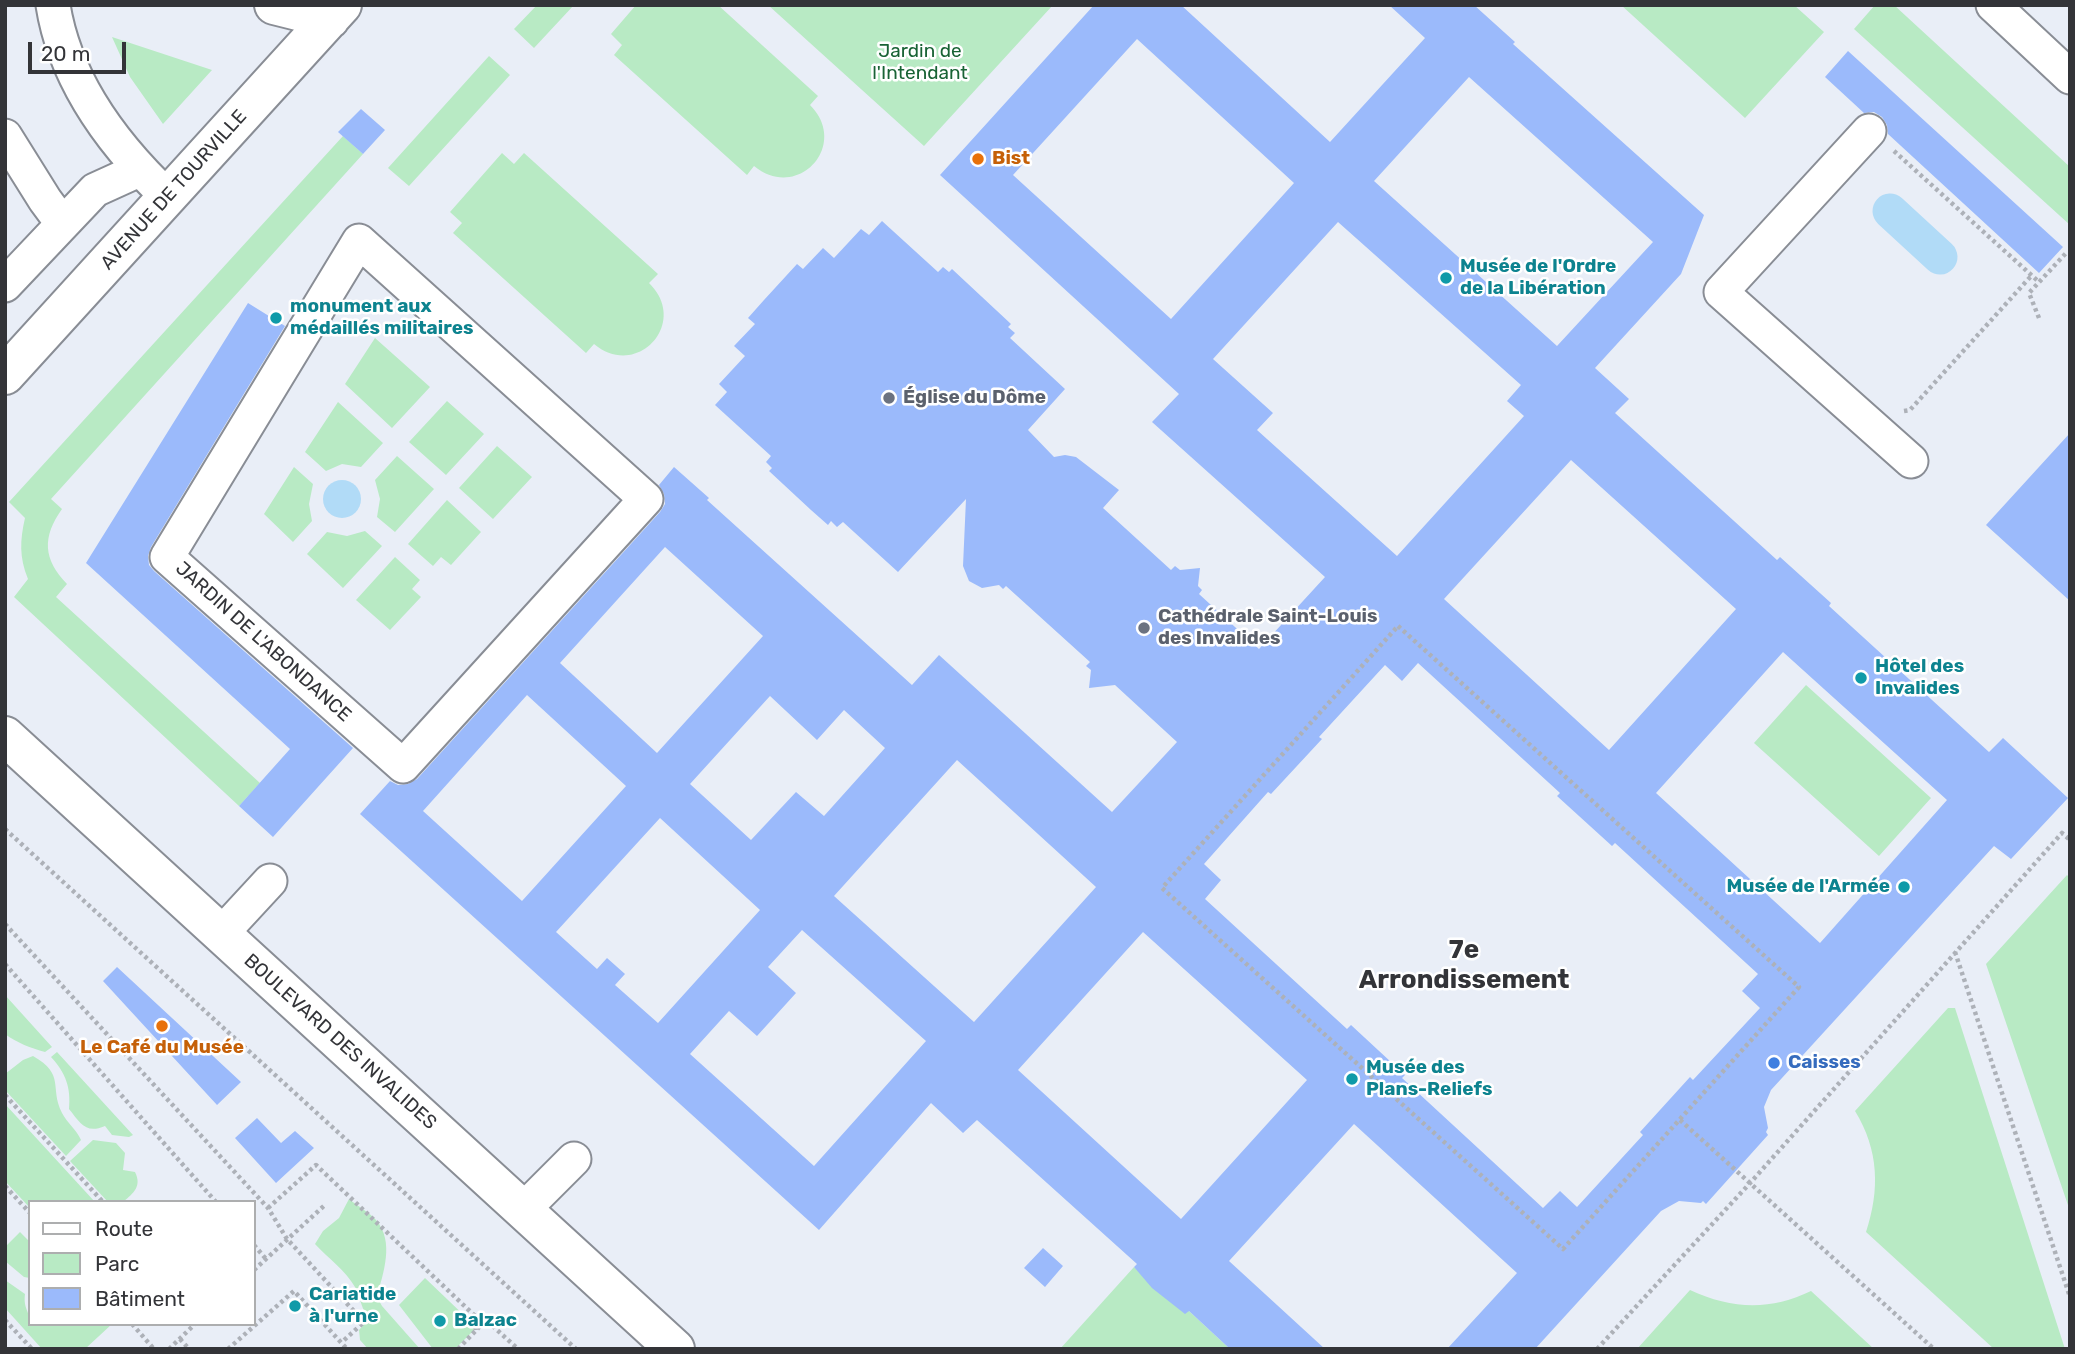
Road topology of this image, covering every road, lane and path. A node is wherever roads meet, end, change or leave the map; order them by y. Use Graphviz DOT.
graph roads {
  1 [pos="53,5"];
  2 [pos="274,5"];
  3 [pos="1993,5"];
  4 [pos="336,12"];
  5 [pos="2068,69"];
  6 [pos="5,136"];
  7 [pos="1878,138"];
  8 [pos="139,170"];
  9 [pos="168,197"];
  10 [pos="62,223"];
  11 [pos="2070,252"];
  12 [pos="2032,275"];
  13 [pos="2039,282"];
  14 [pos="5,285"];
  15 [pos="2039,318"];
  16 [pos="5,375"];
  17 [pos="1867,422"];
  18 [pos="1911,461"];
  19 [pos="646,499"];
  20 [pos="5,736"];
  21 [pos="5,830"];
  22 [pos="2070,840"];
  23 [pos="270,881"];
  24 [pos="5,924"];
  25 [pos="221,934"];
  26 [pos="1955,953"];
  27 [pos="5,964"];
  28 [pos="5,1095"];
  29 [pos="1680,1120"];
  30 [pos="574,1159"];
  31 [pos="1751,1182"];
  32 [pos="5,1186"];
  33 [pos="101,1200"];
  34 [pos="214,1200"];
  35 [pos="326,1204"];
  36 [pos="268,1208"];
  37 [pos="524,1209"];
  38 [pos="28,1211"];
  39 [pos="287,1240"];
  40 [pos="256,1247"];
  41 [pos="266,1259"];
  42 [pos="256,1268"];
  43 [pos="2070,1297"];
  44 [pos="5,1320"];
  45 [pos="256,1324"];
  46 [pos="134,1326"];
  47 [pos="193,1326"];
  48 [pos="254,1326"];
  49 [pos="476,1331"];
  50 [pos="180,1339"];
  51 [pos="342,1342"];
  52 [pos="32,1349"];
  53 [pos="155,1349"];
  54 [pos="169,1349"];
  55 [pos="189,1349"];
  56 [pos="228,1349"];
  57 [pos="347,1349"];
  58 [pos="458,1349"];
  59 [pos="518,1349"];
  60 [pos="576,1349"];
  61 [pos="675,1349"];
  62 [pos="1597,1349"];
  63 [pos="1934,1349"];
  1 -- 8 [label="street"];
  2 -- 4 [label="main road"];
  3 -- 5 [label="street"];
  4 -- 9 [label="main road, AVENUE DE TOURVILLE"];
  6 -- 10 [label="street"];
  7 -- 12 [label="path"];
  7 -- 17 [label="street"];
  8 -- 9 [label="street"];
  8 -- 10 [label="street, AVENUE DE TOURVILLE"];
  9 -- 16 [label="main road, AVENUE DE TOURVILLE"];
  10 -- 14 [label="street, AVENUE DE TOURVILLE"];
  11 -- 13 [label="path"];
  12 -- 13 [label="path"];
  12 -- 17 [label="path"];
  13 -- 15 [label="path"];
  17 -- 18 [label="street"];
  19 -- 19 [label="street, JARDIN DE L'ABONDANCE"];
  20 -- 25 [label="main road, BOULEVARD DES INVALIDES"];
  21 -- 60 [label="path"];
  22 -- 26 [label="path"];
  23 -- 25 [label="street"];
  24 -- 36 [label="path"];
  25 -- 37 [label="main road, BOULEVARD DES INVALIDES"];
  26 -- 31 [label="path"];
  26 -- 43 [label="path"];
  27 -- 34 [label="path"];
  28 -- 33 [label="path"];
  29 -- 29 [label="path"];
  29 -- 31 [label="path"];
  30 -- 37 [label="street"];
  31 -- 62 [label="path"];
  31 -- 63 [label="path"];
  32 -- 38 [label="path"];
  35 -- 39 [label="path"];
  36 -- 39 [label="path"];
  36 -- 49 [label="path"];
  37 -- 61 [label="main road, BOULEVARD DES INVALIDES"];
  39 -- 41 [label="path"];
  39 -- 51 [label="path"];
  40 -- 41 [label="path"];
  41 -- 42 [label="path"];
  44 -- 52 [label="path"];
  45 -- 51 [label="path"];
  46 -- 53 [label="path"];
  47 -- 50 [label="path"];
  48 -- 56 [label="path"];
  49 -- 58 [label="path"];
  49 -- 59 [label="path"];
  50 -- 54 [label="path"];
  50 -- 55 [label="path"];
  51 -- 57 [label="path"];
}
